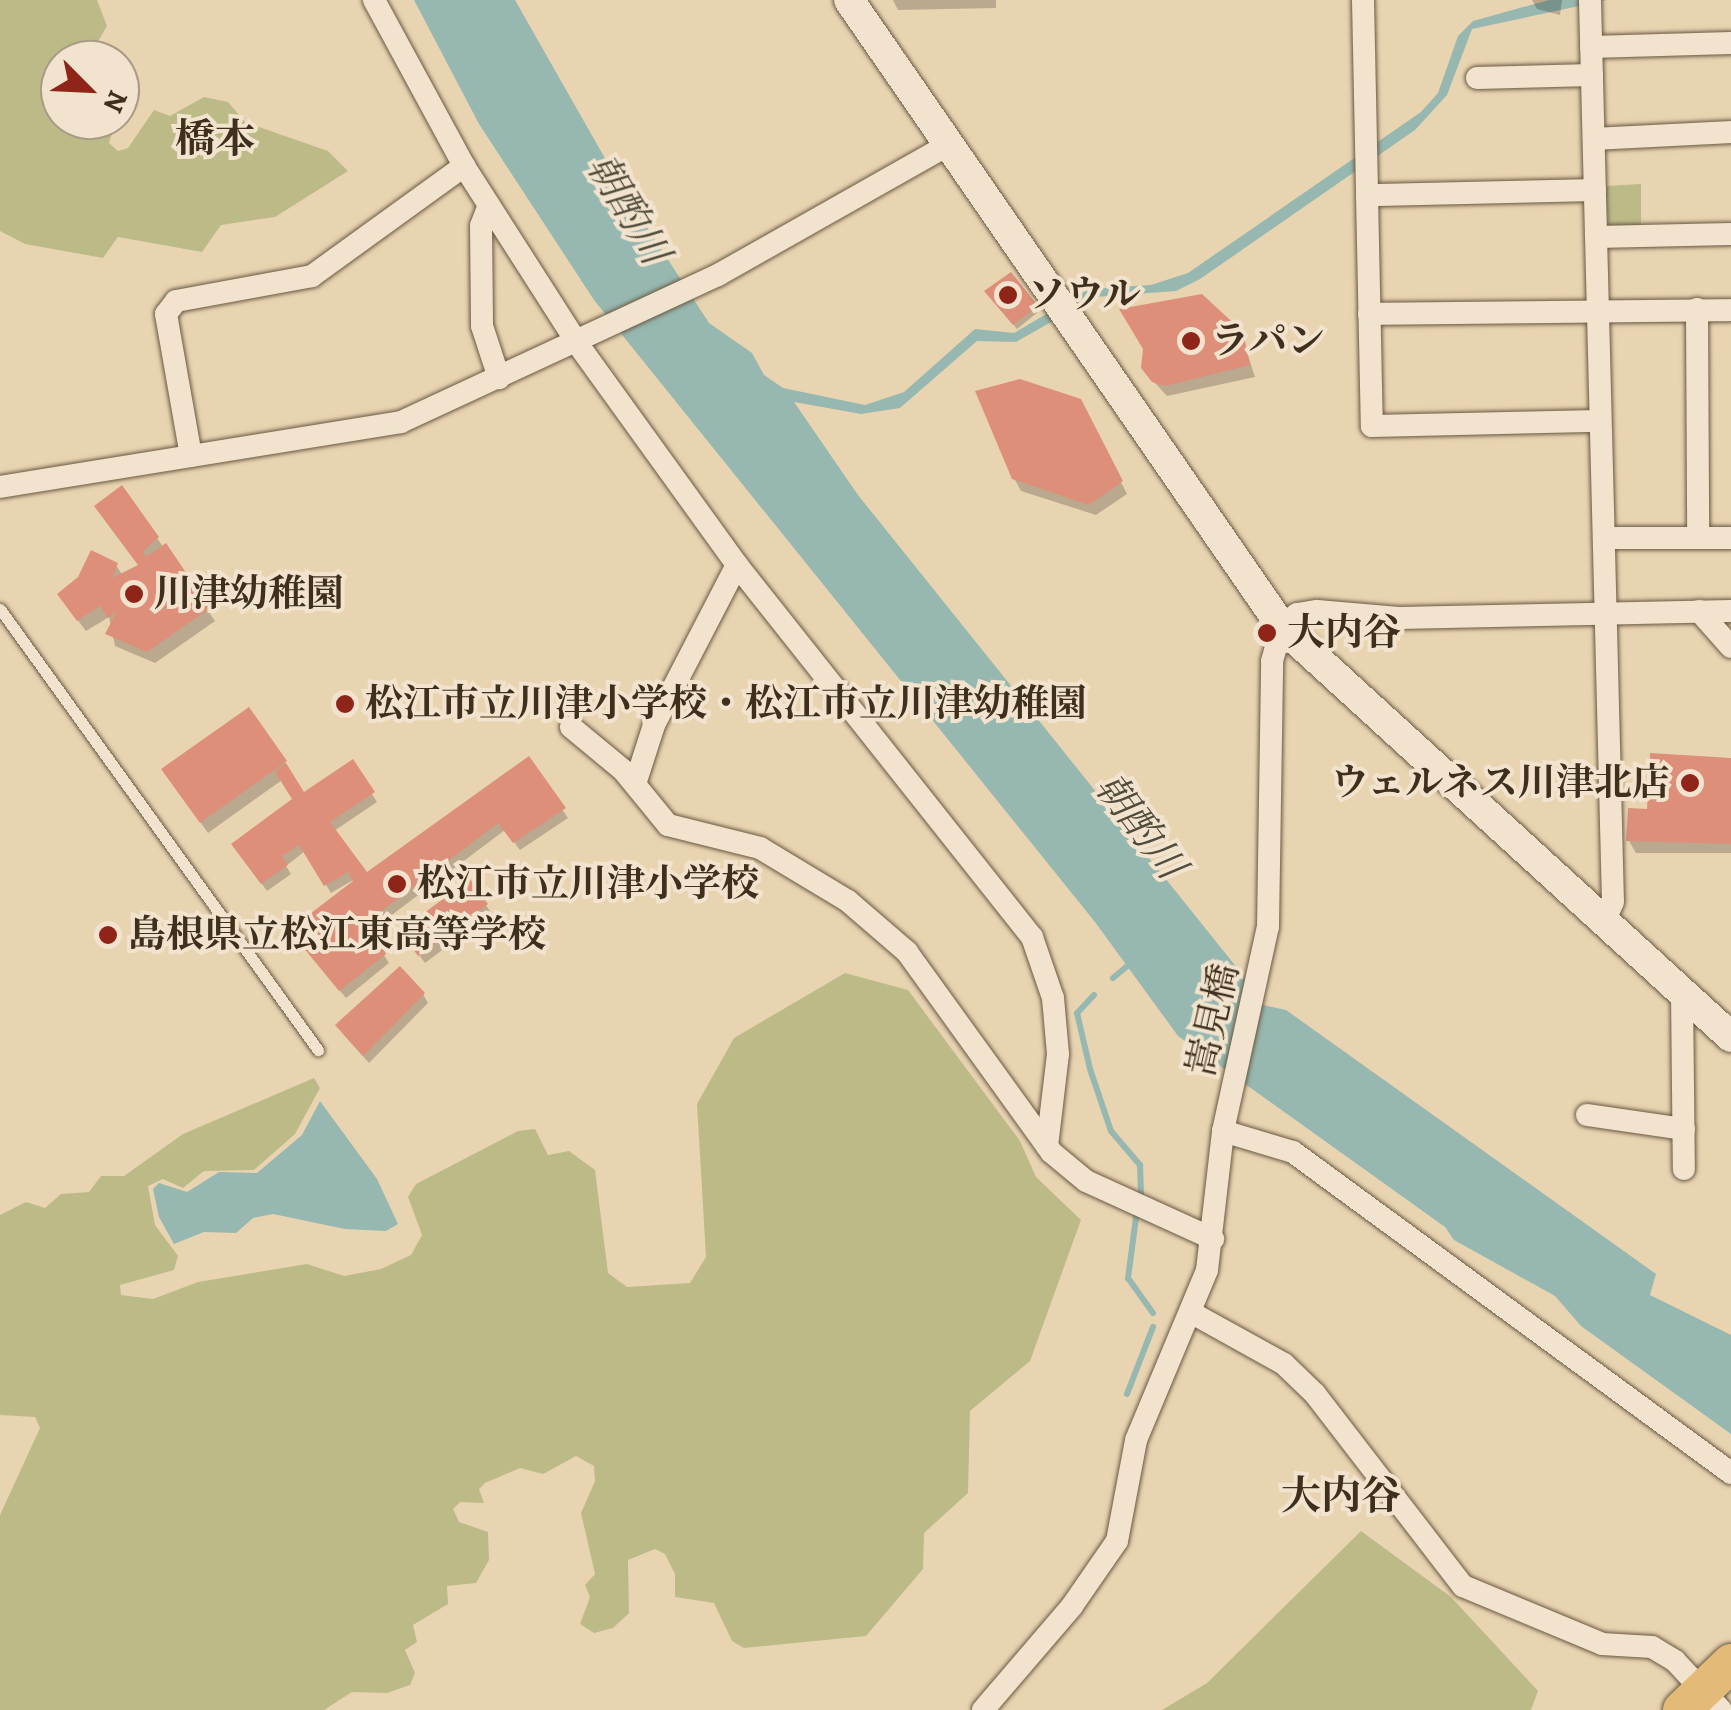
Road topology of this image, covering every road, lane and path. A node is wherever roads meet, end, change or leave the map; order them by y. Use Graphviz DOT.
graph roads {
  1 [pos="374,0"];
  2 [pos="849,0"];
  3 [pos="1363,0"];
  4 [pos="1590,3"];
  5 [pos="1731,43"];
  6 [pos="1591,47"];
  7 [pos="1592,75"];
  8 [pos="1478,78"];
  9 [pos="1731,132"];
  10 [pos="1594,138"];
  11 [pos="948,145"];
  12 [pos="464,166"];
  13 [pos="1595,190"];
  14 [pos="1366,195"];
  15 [pos="489,205"];
  16 [pos="1731,234"];
  17 [pos="1596,237"];
  18 [pos="1597,307"];
  19 [pos="1697,309"];
  20 [pos="1731,310"];
  21 [pos="1369,314"];
  22 [pos="583,340"];
  23 [pos="499,378"];
  24 [pos="1598,422"];
  25 [pos="191,456"];
  26 [pos="0,487"];
  27 [pos="1604,538"];
  28 [pos="1698,538"];
  29 [pos="1731,538"];
  30 [pos="737,565"];
  31 [pos="0,609"];
  32 [pos="1607,610"];
  33 [pos="1699,611"];
  34 [pos="1731,611"];
  35 [pos="1282,627"];
  36 [pos="1731,648"];
  37 [pos="570,727"];
  38 [pos="635,784"];
  39 [pos="1604,921"];
  40 [pos="1682,992"];
  41 [pos="1731,1038"];
  42 [pos="318,1050"];
  43 [pos="1587,1115"];
  44 [pos="1226,1120"];
  45 [pos="1684,1130"];
  46 [pos="1046,1146"];
  47 [pos="1684,1169"];
  48 [pos="1213,1238"];
  49 [pos="1192,1312"];
  50 [pos="1731,1473"];
  51 [pos="1731,1662"];
  52 [pos="1702,1703"];
  53 [pos="983,1710"];
  1 -- 12 [label="street"];
  2 -- 11 [label="street"];
  3 -- 14 [label="street"];
  4 -- 6 [label="street"];
  5 -- 6 [label="street"];
  6 -- 7 [label="street"];
  7 -- 8 [label="street"];
  7 -- 10 [label="street"];
  9 -- 10 [label="street"];
  10 -- 13 [label="street"];
  11 -- 22 [label="street"];
  11 -- 35 [label="street"];
  12 -- 15 [label="street"];
  12 -- 25 [label="street"];
  13 -- 14 [label="street"];
  13 -- 17 [label="street"];
  14 -- 21 [label="street"];
  15 -- 22 [label="street"];
  15 -- 23 [label="street"];
  16 -- 17 [label="street"];
  17 -- 18 [label="street"];
  18 -- 19 [label="street"];
  18 -- 21 [label="street"];
  18 -- 24 [label="street"];
  19 -- 20 [label="street"];
  19 -- 28 [label="street"];
  21 -- 24 [label="street"];
  22 -- 23 [label="street"];
  22 -- 30 [label="street"];
  23 -- 25 [label="street"];
  24 -- 27 [label="street"];
  25 -- 26 [label="street"];
  27 -- 28 [label="street"];
  27 -- 32 [label="street"];
  28 -- 29 [label="street"];
  30 -- 38 [label="street"];
  30 -- 46 [label="street"];
  31 -- 42 [label="lane"];
  32 -- 33 [label="street"];
  32 -- 35 [label="street"];
  32 -- 39 [label="street"];
  33 -- 34 [label="street"];
  33 -- 36 [label="street"];
  35 -- 39 [label="street"];
  35 -- 44 [label="street, 嵩見橋"];
  37 -- 38 [label="street"];
  38 -- 46 [label="street"];
  39 -- 40 [label="street"];
  40 -- 41 [label="street"];
  40 -- 45 [label="street"];
  43 -- 45 [label="street"];
  44 -- 48 [label="street, 嵩見橋"];
  44 -- 50 [label="street"];
  45 -- 47 [label="street"];
  46 -- 48 [label="street"];
  48 -- 49 [label="street, 嵩見橋"];
  49 -- 52 [label="street"];
  49 -- 53 [label="street, 嵩見橋"];
  51 -- 52 [label="main road"];
}
